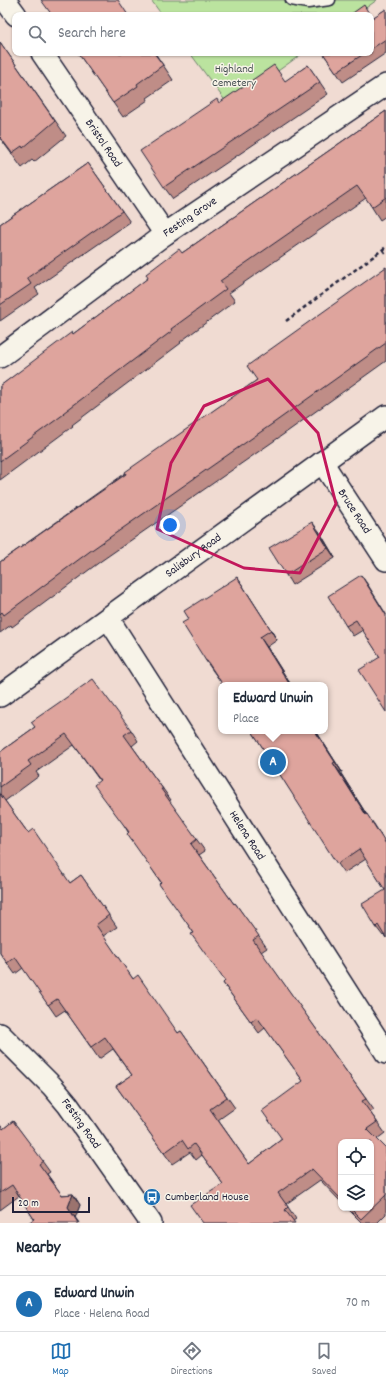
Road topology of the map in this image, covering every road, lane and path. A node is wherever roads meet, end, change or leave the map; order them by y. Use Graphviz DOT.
graph roads {
  1 [pos="5,0"];
  2 [pos="291,0"];
  3 [pos="330,0"];
  4 [pos="14,12"];
  5 [pos="44,56"];
  6 [pos="386,85"];
  7 [pos="165,234"];
  8 [pos="386,247"];
  9 [pos="383,250"];
  10 [pos="386,254"];
  11 [pos="286,321"];
  12 [pos="0,357"];
  13 [pos="386,416"];
  14 [pos="322,462"];
  15 [pos="386,560"];
  16 [pos="108,618"];
  17 [pos="0,696"];
  18 [pos="0,1034"];
  19 [pos="386,1053"];
  20 [pos="151,1223"];
  1 -- 4 [label="street"];
  2 -- 3 [label="lane"];
  5 -- 7 [label="street, Bristol Road"];
  6 -- 7 [label="street, Festing Grove"];
  7 -- 12 [label="street, Festing Grove"];
  8 -- 9 [label="path"];
  9 -- 10 [label="path"];
  9 -- 11 [label="path"];
  13 -- 14 [label="street, Salisbury Road"];
  14 -- 15 [label="street, Bruce Road"];
  14 -- 16 [label="street, Salisbury Road"];
  16 -- 17 [label="street, Salisbury Road"];
  16 -- 19 [label="street, Helena Road"];
  18 -- 20 [label="street, Festing Road"];
}
